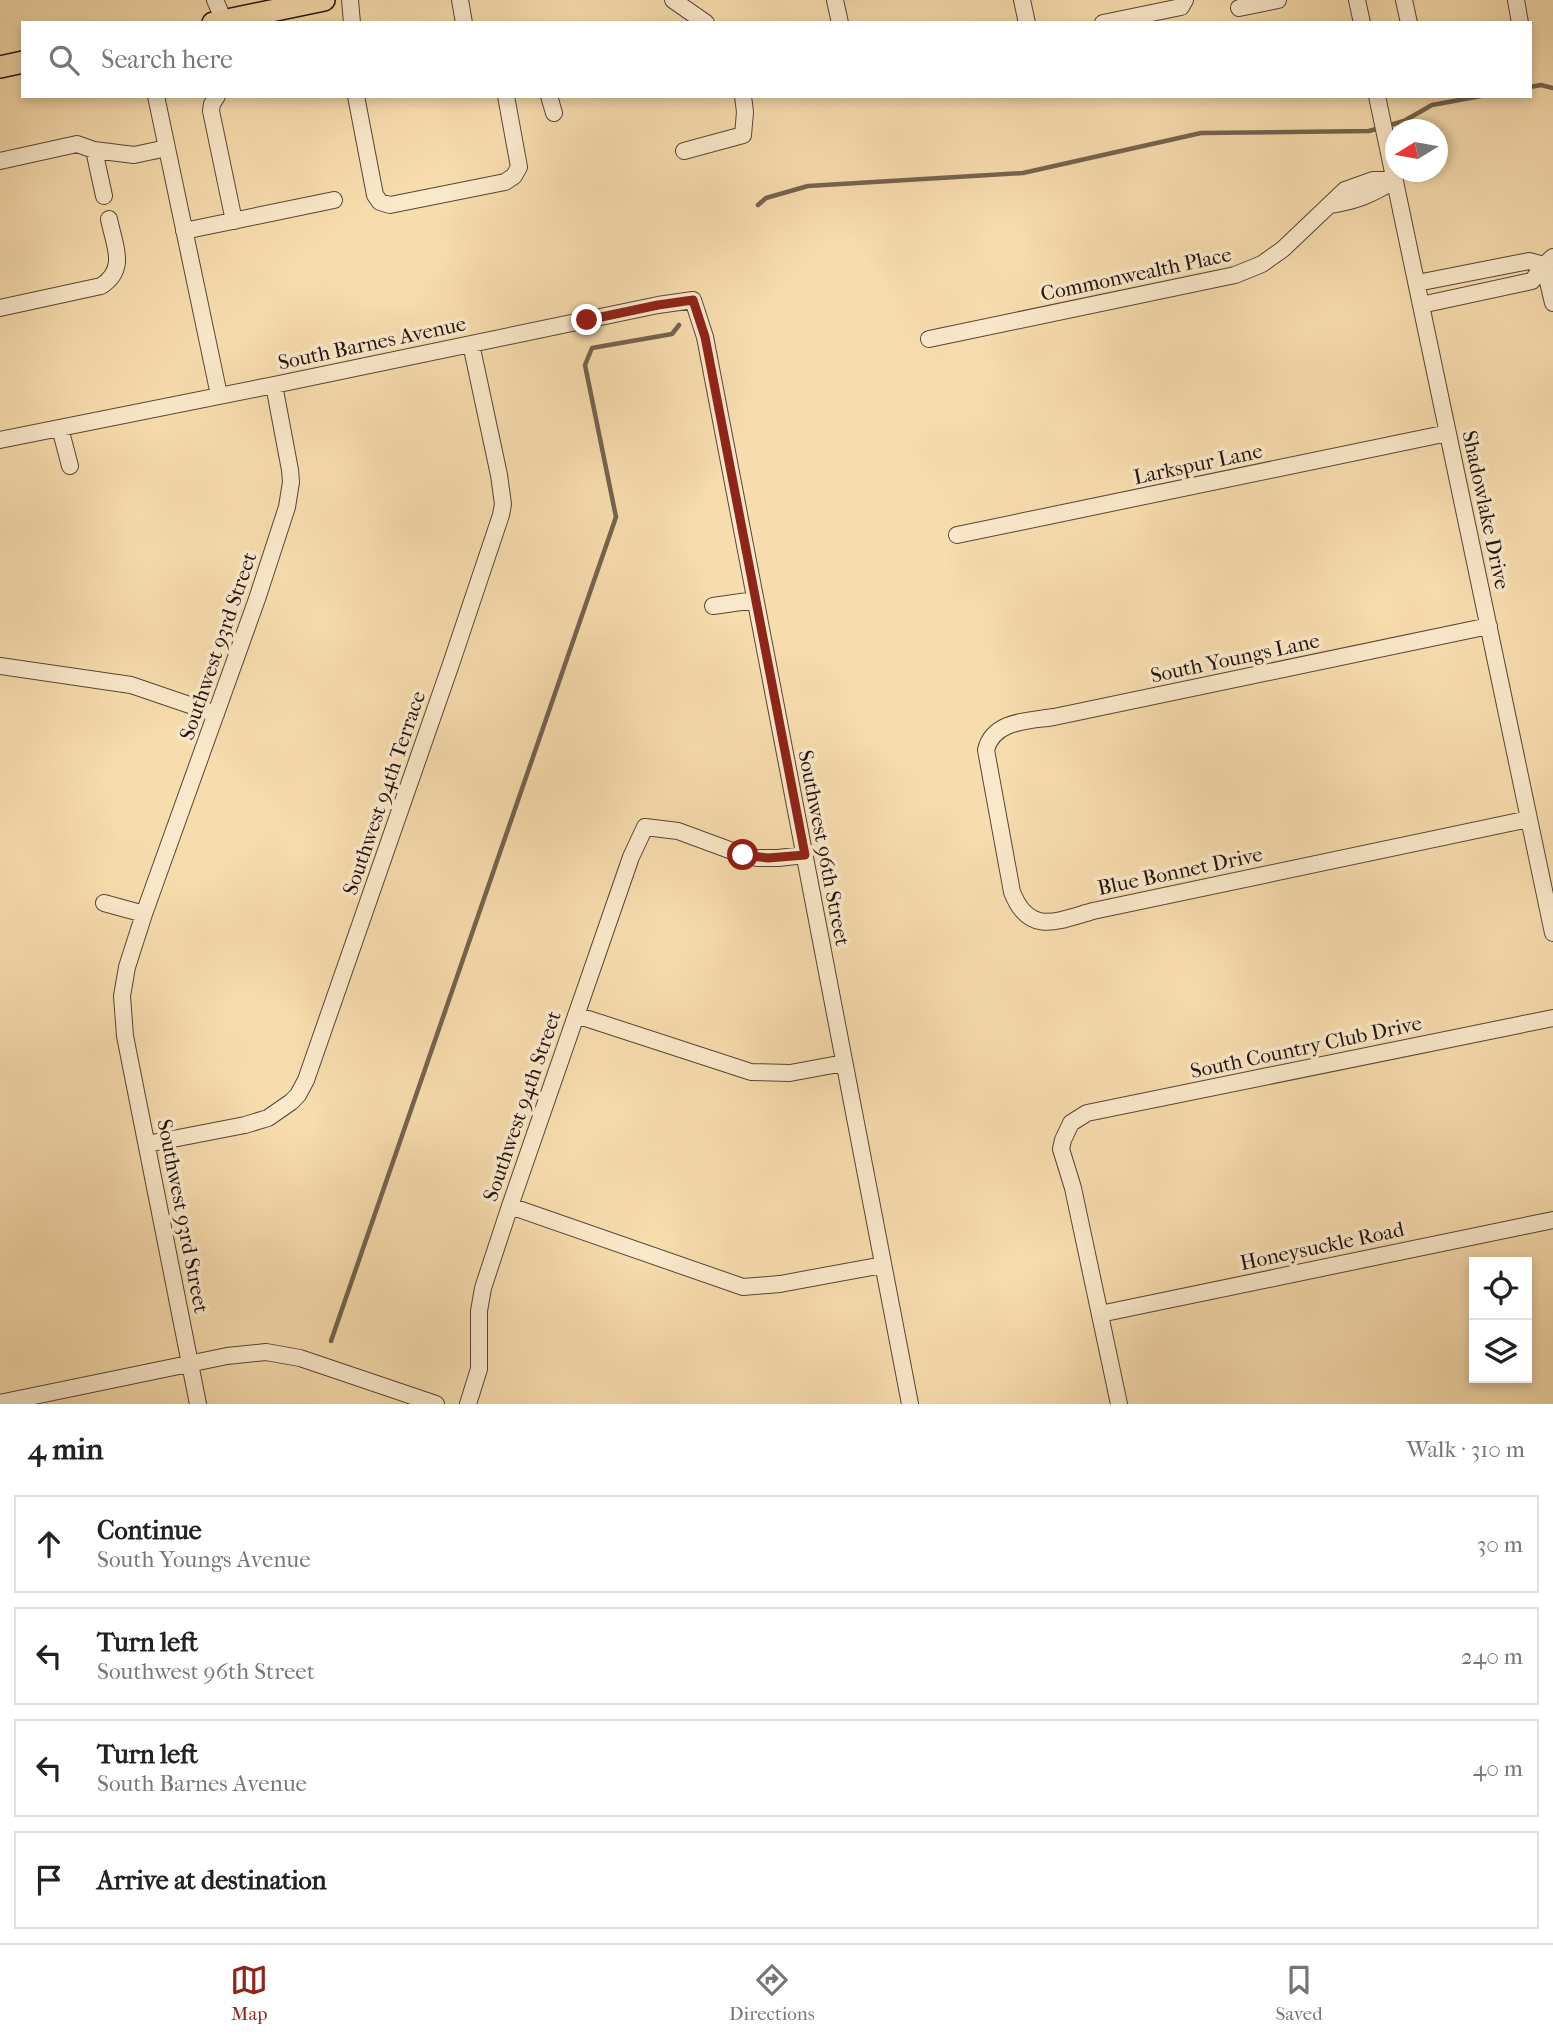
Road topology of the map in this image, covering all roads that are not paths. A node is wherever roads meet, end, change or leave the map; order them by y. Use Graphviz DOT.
graph roads {
  1 [pos="215,0"];
  2 [pos="324,0"];
  3 [pos="350,0"];
  4 [pos="460,0"];
  5 [pos="673,0"];
  6 [pos="835,0"];
  7 [pos="1022,0"];
  8 [pos="1185,0"];
  9 [pos="1279,0"];
  10 [pos="1357,0"];
  11 [pos="1404,0"];
  12 [pos="1516,0"];
  13 [pos="1237,3"];
  14 [pos="277,5"];
  15 [pos="221,21"];
  16 [pos="224,21"];
  17 [pos="352,21"];
  18 [pos="464,21"];
  19 [pos="703,21"];
  20 [pos="840,21"];
  21 [pos="1027,21"];
  22 [pos="1114,21"];
  23 [pos="1362,21"];
  24 [pos="1409,21"];
  25 [pos="1520,21"];
  26 [pos="21,62"];
  27 [pos="0,67"];
  28 [pos="156,98"];
  29 [pos="216,98"];
  30 [pos="356,98"];
  31 [pos="506,98"];
  32 [pos="550,98"];
  33 [pos="743,98"];
  34 [pos="1378,99"];
  35 [pos="554,113"];
  36 [pos="1385,132"];
  37 [pos="167,148"];
  38 [pos="94,150"];
  39 [pos="684,152"];
  40 [pos="0,161"];
  41 [pos="1385,180"];
  42 [pos="1395,182"];
  43 [pos="104,196"];
  44 [pos="334,200"];
  45 [pos="109,219"];
  46 [pos="234,221"];
  47 [pos="184,231"];
  48 [pos="1549,261"];
  49 [pos="1486,269"];
  50 [pos="1417,283"];
  51 [pos="1489,289"];
  52 [pos="693,300"];
  53 [pos="1553,303"];
  54 [pos="1421,305"];
  55 [pos="0,308"];
  56 [pos="929,339"];
  57 [pos="471,344"];
  58 [pos="274,385"];
  59 [pos="219,395"];
  60 [pos="60,428"];
  61 [pos="1448,433"];
  62 [pos="0,440"];
  63 [pos="70,466"];
  64 [pos="957,535"];
  65 [pos="755,600"];
  66 [pos="713,606"];
  67 [pos="1489,626"];
  68 [pos="0,666"];
  69 [pos="216,714"];
  70 [pos="993,735"];
  71 [pos="1529,819"];
  72 [pos="805,855"];
  73 [pos="104,902"];
  74 [pos="144,914"];
  75 [pos="1553,933"];
  76 [pos="576,1015"];
  77 [pos="1553,1018"];
  78 [pos="844,1063"];
  79 [pos="147,1144"];
  80 [pos="510,1206"];
  81 [pos="1553,1220"];
  82 [pos="883,1265"];
  83 [pos="1100,1314"];
  84 [pos="190,1365"];
  85 [pos="0,1404"];
  86 [pos="198,1404"];
  87 [pos="436,1404"];
  88 [pos="468,1404"];
  89 [pos="910,1404"];
  90 [pos="1119,1404"];
  1 -- 15 [label="street"];
  2 -- 14 [label="main road"];
  3 -- 17 [label="street"];
  4 -- 18 [label="street"];
  5 -- 19 [label="street"];
  6 -- 20 [label="street"];
  7 -- 21 [label="street"];
  8 -- 22 [label="street"];
  9 -- 13 [label="street"];
  10 -- 23 [label="street"];
  11 -- 24 [label="street"];
  12 -- 25 [label="street"];
  14 -- 16 [label="main road"];
  26 -- 27 [label="main road"];
  28 -- 37 [label="street"];
  29 -- 46 [label="street"];
  30 -- 31 [label="street"];
  32 -- 35 [label="street"];
  33 -- 39 [label="street"];
  34 -- 36 [label="street, Shadowlake Drive"];
  37 -- 38 [label="street"];
  37 -- 47 [label="street"];
  38 -- 40 [label="street"];
  38 -- 43 [label="street"];
  41 -- 56 [label="street, Commonwealth Place"];
  42 -- 50 [label="street, Shadowlake Drive"];
  44 -- 46 [label="street"];
  45 -- 55 [label="street"];
  46 -- 47 [label="street"];
  47 -- 59 [label="street"];
  48 -- 49 [label="street"];
  48 -- 51 [label="street"];
  48 -- 53 [label="street"];
  49 -- 50 [label="street"];
  49 -- 51 [label="street"];
  50 -- 54 [label="street, Shadowlake Drive"];
  51 -- 54 [label="street"];
  52 -- 57 [label="street, South Barnes Avenue"];
  52 -- 65 [label="street, Southwest 96th Street"];
  54 -- 61 [label="street, Shadowlake Drive"];
  57 -- 58 [label="street, South Barnes Avenue"];
  57 -- 79 [label="street, Southwest 94th Terrace"];
  58 -- 59 [label="street, South Barnes Avenue"];
  58 -- 69 [label="street, Southwest 93rd Street"];
  59 -- 60 [label="street, South Barnes Avenue"];
  60 -- 62 [label="street, South Barnes Avenue"];
  60 -- 63 [label="street"];
  61 -- 64 [label="street, Larkspur Lane"];
  61 -- 67 [label="street, Shadowlake Drive"];
  65 -- 66 [label="street"];
  65 -- 72 [label="street, Southwest 96th Street"];
  67 -- 70 [label="street, South Youngs Lane"];
  67 -- 71 [label="street, Shadowlake Drive"];
  68 -- 69 [label="street"];
  69 -- 74 [label="street, Southwest 93rd Street"];
  70 -- 71 [label="street, Blue Bonnet Drive"];
  71 -- 75 [label="street, Shadowlake Drive"];
  72 -- 76 [label="street, Southwest 94th Street"];
  72 -- 78 [label="street, Southwest 96th Street"];
  73 -- 74 [label="street"];
  74 -- 79 [label="street, Southwest 93rd Street"];
  76 -- 78 [label="street"];
  76 -- 80 [label="street, Southwest 94th Street"];
  77 -- 83 [label="street, South Country Club Drive"];
  78 -- 82 [label="street, Southwest 96th Street"];
  79 -- 84 [label="street, Southwest 93rd Street"];
  80 -- 82 [label="street"];
  80 -- 88 [label="street, Southwest 94th Street"];
  81 -- 83 [label="street, Honeysuckle Road"];
  82 -- 89 [label="street, Southwest 96th Street"];
  83 -- 90 [label="street"];
  84 -- 85 [label="street"];
  84 -- 86 [label="street, Southwest 93rd Street"];
  84 -- 87 [label="street"];
}
